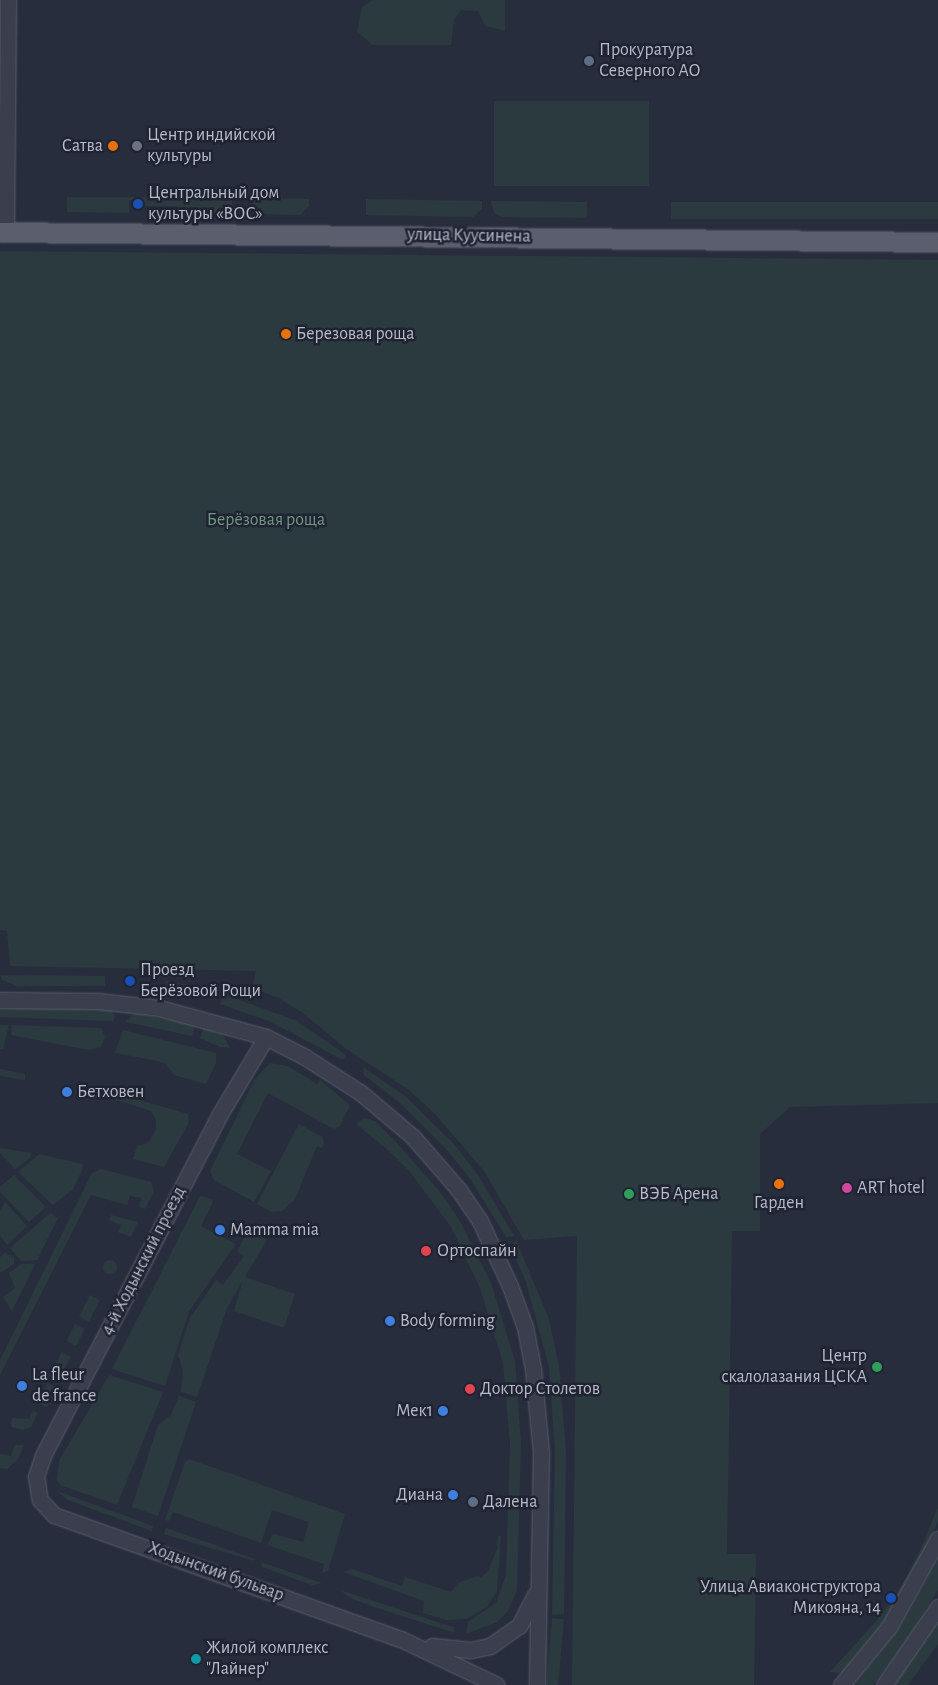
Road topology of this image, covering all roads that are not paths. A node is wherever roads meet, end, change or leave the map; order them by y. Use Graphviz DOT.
graph roads {
  1 [pos="8,0"];
  2 [pos="3,232"];
  3 [pos="938,242"];
  4 [pos="0,1000"];
  5 [pos="266,1037"];
  6 [pos="37,1490"];
  7 [pos="938,1539"];
  8 [pos="538,1584"];
  9 [pos="938,1607"];
  10 [pos="407,1641"];
  11 [pos="497,1685"];
  12 [pos="537,1685"];
  13 [pos="841,1685"];
  14 [pos="884,1685"];
  1 -- 2 [label="street"];
  2 -- 3 [label="main road, улица Куусинена"];
  4 -- 5 [label="street"];
  5 -- 6 [label="street, 4-й Ходынский проезд"];
  5 -- 8 [label="street"];
  6 -- 10 [label="street, Ходынский бульвар"];
  7 -- 13 [label="street"];
  8 -- 10 [label="street, Ходынский бульвар"];
  8 -- 12 [label="street"];
  9 -- 14 [label="street"];
  10 -- 11 [label="street, Ходынский бульвар"];
}
